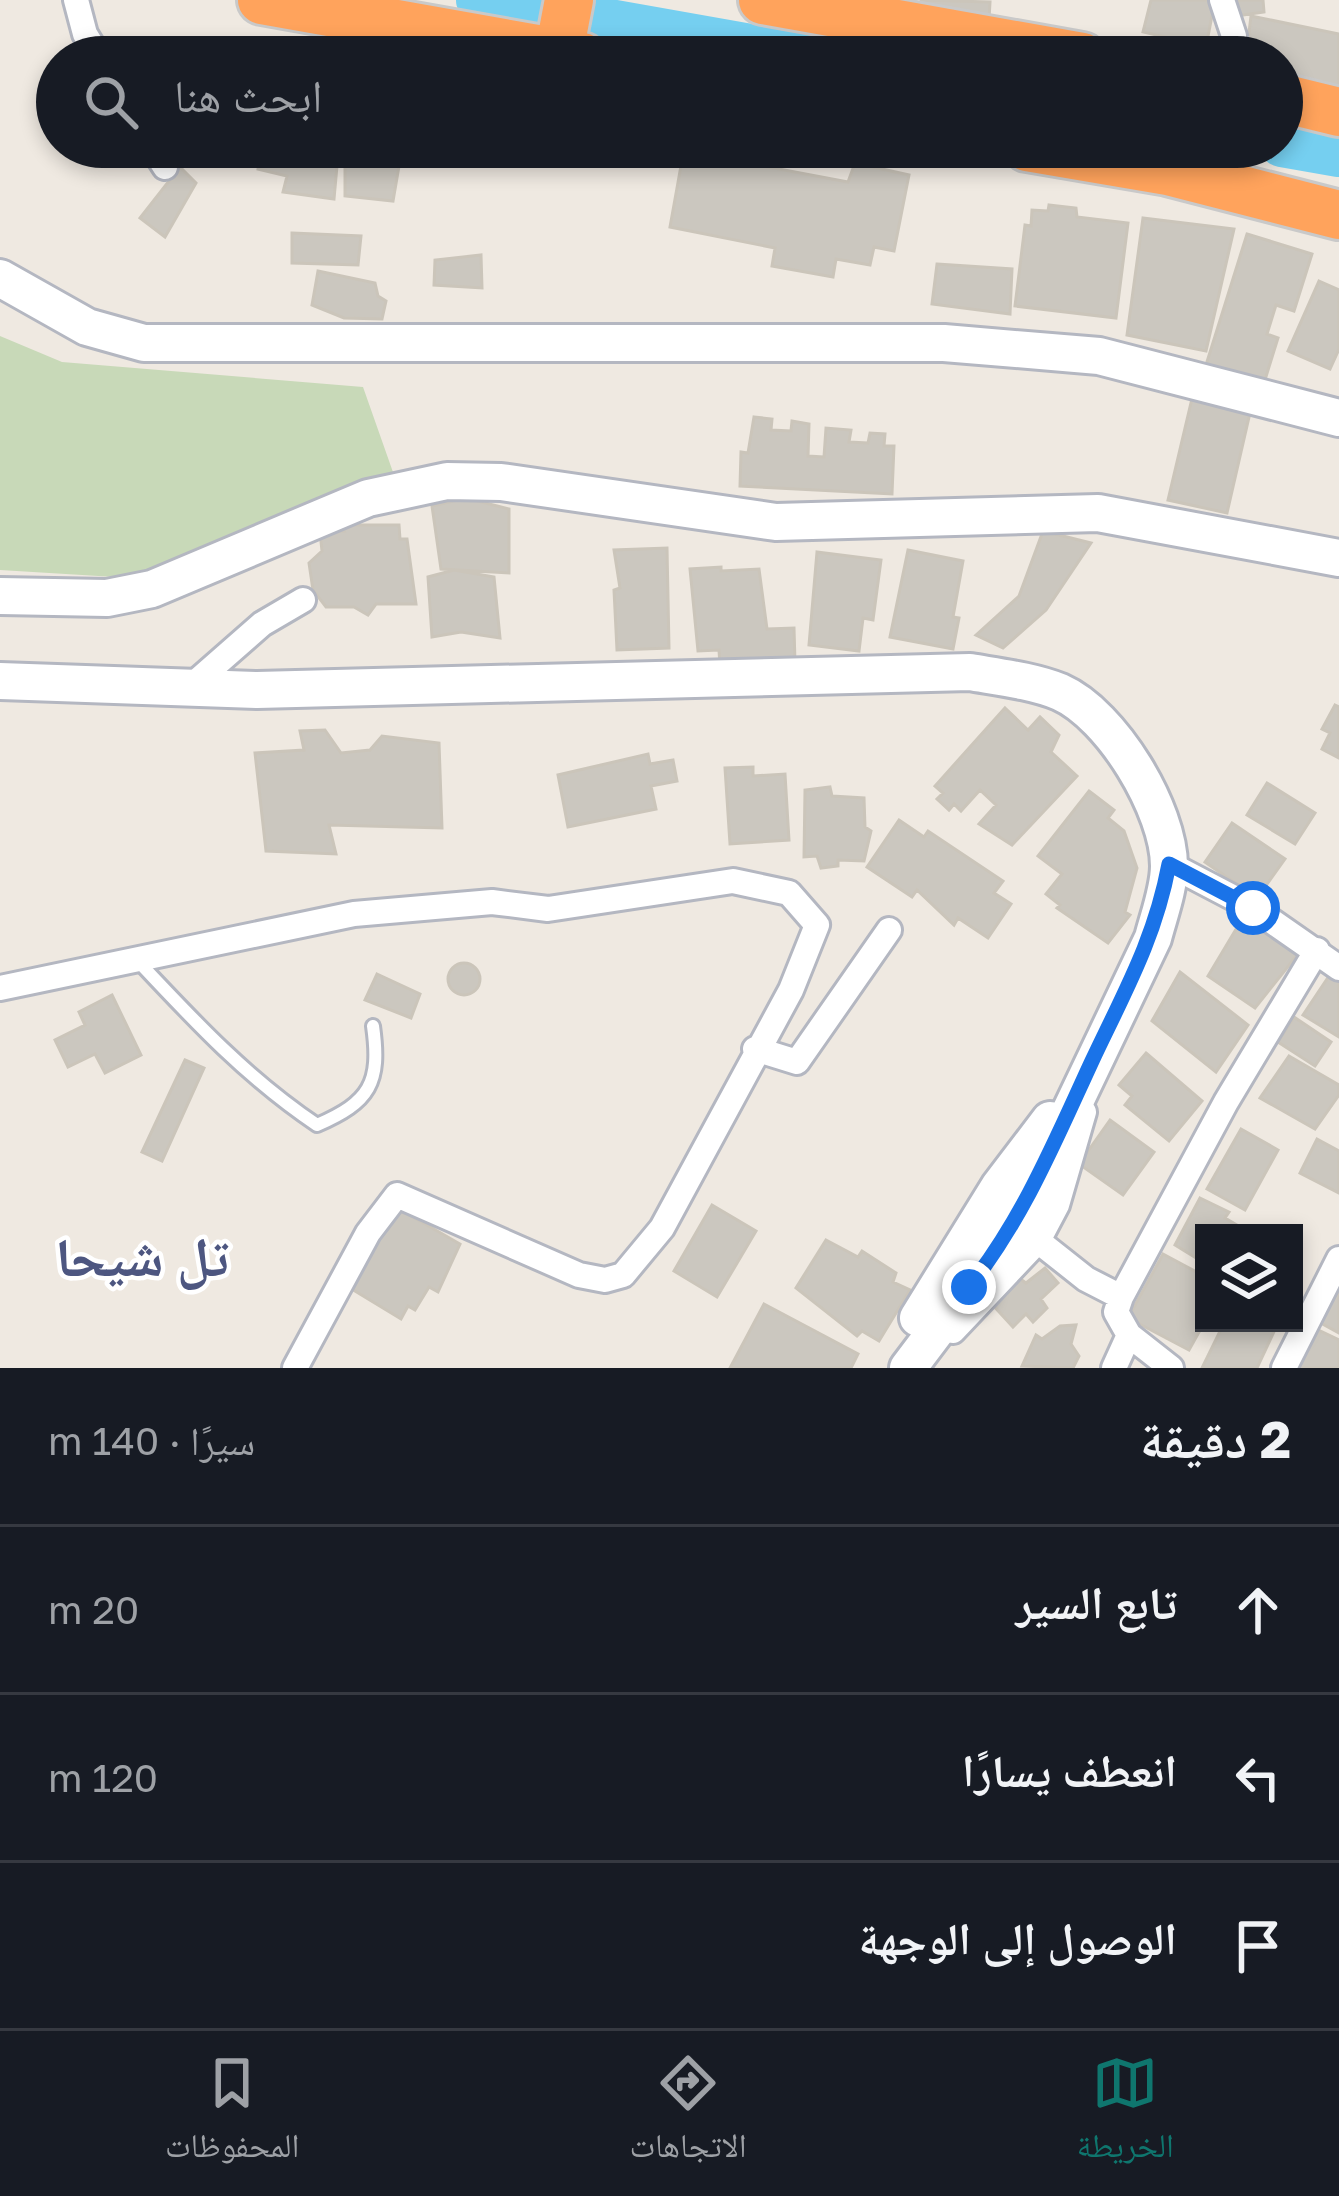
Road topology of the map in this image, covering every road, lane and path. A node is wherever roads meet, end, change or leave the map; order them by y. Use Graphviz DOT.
graph roads {
  1 [pos="76,0"];
  2 [pos="262,0"];
  3 [pos="763,0"];
  4 [pos="1222,0"];
  5 [pos="913,12"];
  6 [pos="547,30"];
  7 [pos="86,36"];
  8 [pos="1003,36"];
  9 [pos="1234,36"];
  10 [pos="1303,103"];
  11 [pos="1339,112"];
  12 [pos="1197,168"];
  13 [pos="1339,215"];
  14 [pos="0,278"];
  15 [pos="1339,418"];
  16 [pos="1339,558"];
  17 [pos="0,596"];
  18 [pos="303,600"];
  19 [pos="0,681"];
  20 [pos="189,688"];
  21 [pos="1169,864"];
  22 [pos="890,930"];
  23 [pos="1317,950"];
  24 [pos="136,958"];
  25 [pos="1339,968"];
  26 [pos="0,988"];
  27 [pos="1110,1023"];
  28 [pos="373,1026"];
  29 [pos="755,1049"];
  30 [pos="1006,1236"];
  31 [pos="1339,1259"];
  32 [pos="1121,1297"];
  33 [pos="915,1347"];
  34 [pos="1138,1352"];
  35 [pos="295,1368"];
  36 [pos="884,1368"];
  37 [pos="1114,1368"];
  38 [pos="1172,1368"];
  39 [pos="1283,1368"];
  1 -- 7 [label="street"];
  2 -- 6 [label="highway"];
  3 -- 5 [label="highway"];
  4 -- 9 [label="street"];
  5 -- 8 [label="highway"];
  10 -- 11 [label="highway"];
  12 -- 13 [label="highway"];
  14 -- 15 [label="street"];
  16 -- 17 [label="street"];
  18 -- 20 [label="street"];
  19 -- 20 [label="street"];
  20 -- 21 [label="street"];
  21 -- 23 [label="street"];
  21 -- 27 [label="street"];
  22 -- 29 [label="street"];
  23 -- 25 [label="street"];
  23 -- 32 [label="street"];
  24 -- 26 [label="street"];
  24 -- 28 [label="lane"];
  24 -- 29 [label="street"];
  27 -- 30 [label="street"];
  27 -- 30 [label="street"];
  29 -- 35 [label="street"];
  30 -- 32 [label="street"];
  30 -- 33 [label="street"];
  31 -- 39 [label="street"];
  32 -- 34 [label="street"];
  33 -- 36 [label="street"];
  34 -- 37 [label="street"];
  34 -- 38 [label="street"];
}
